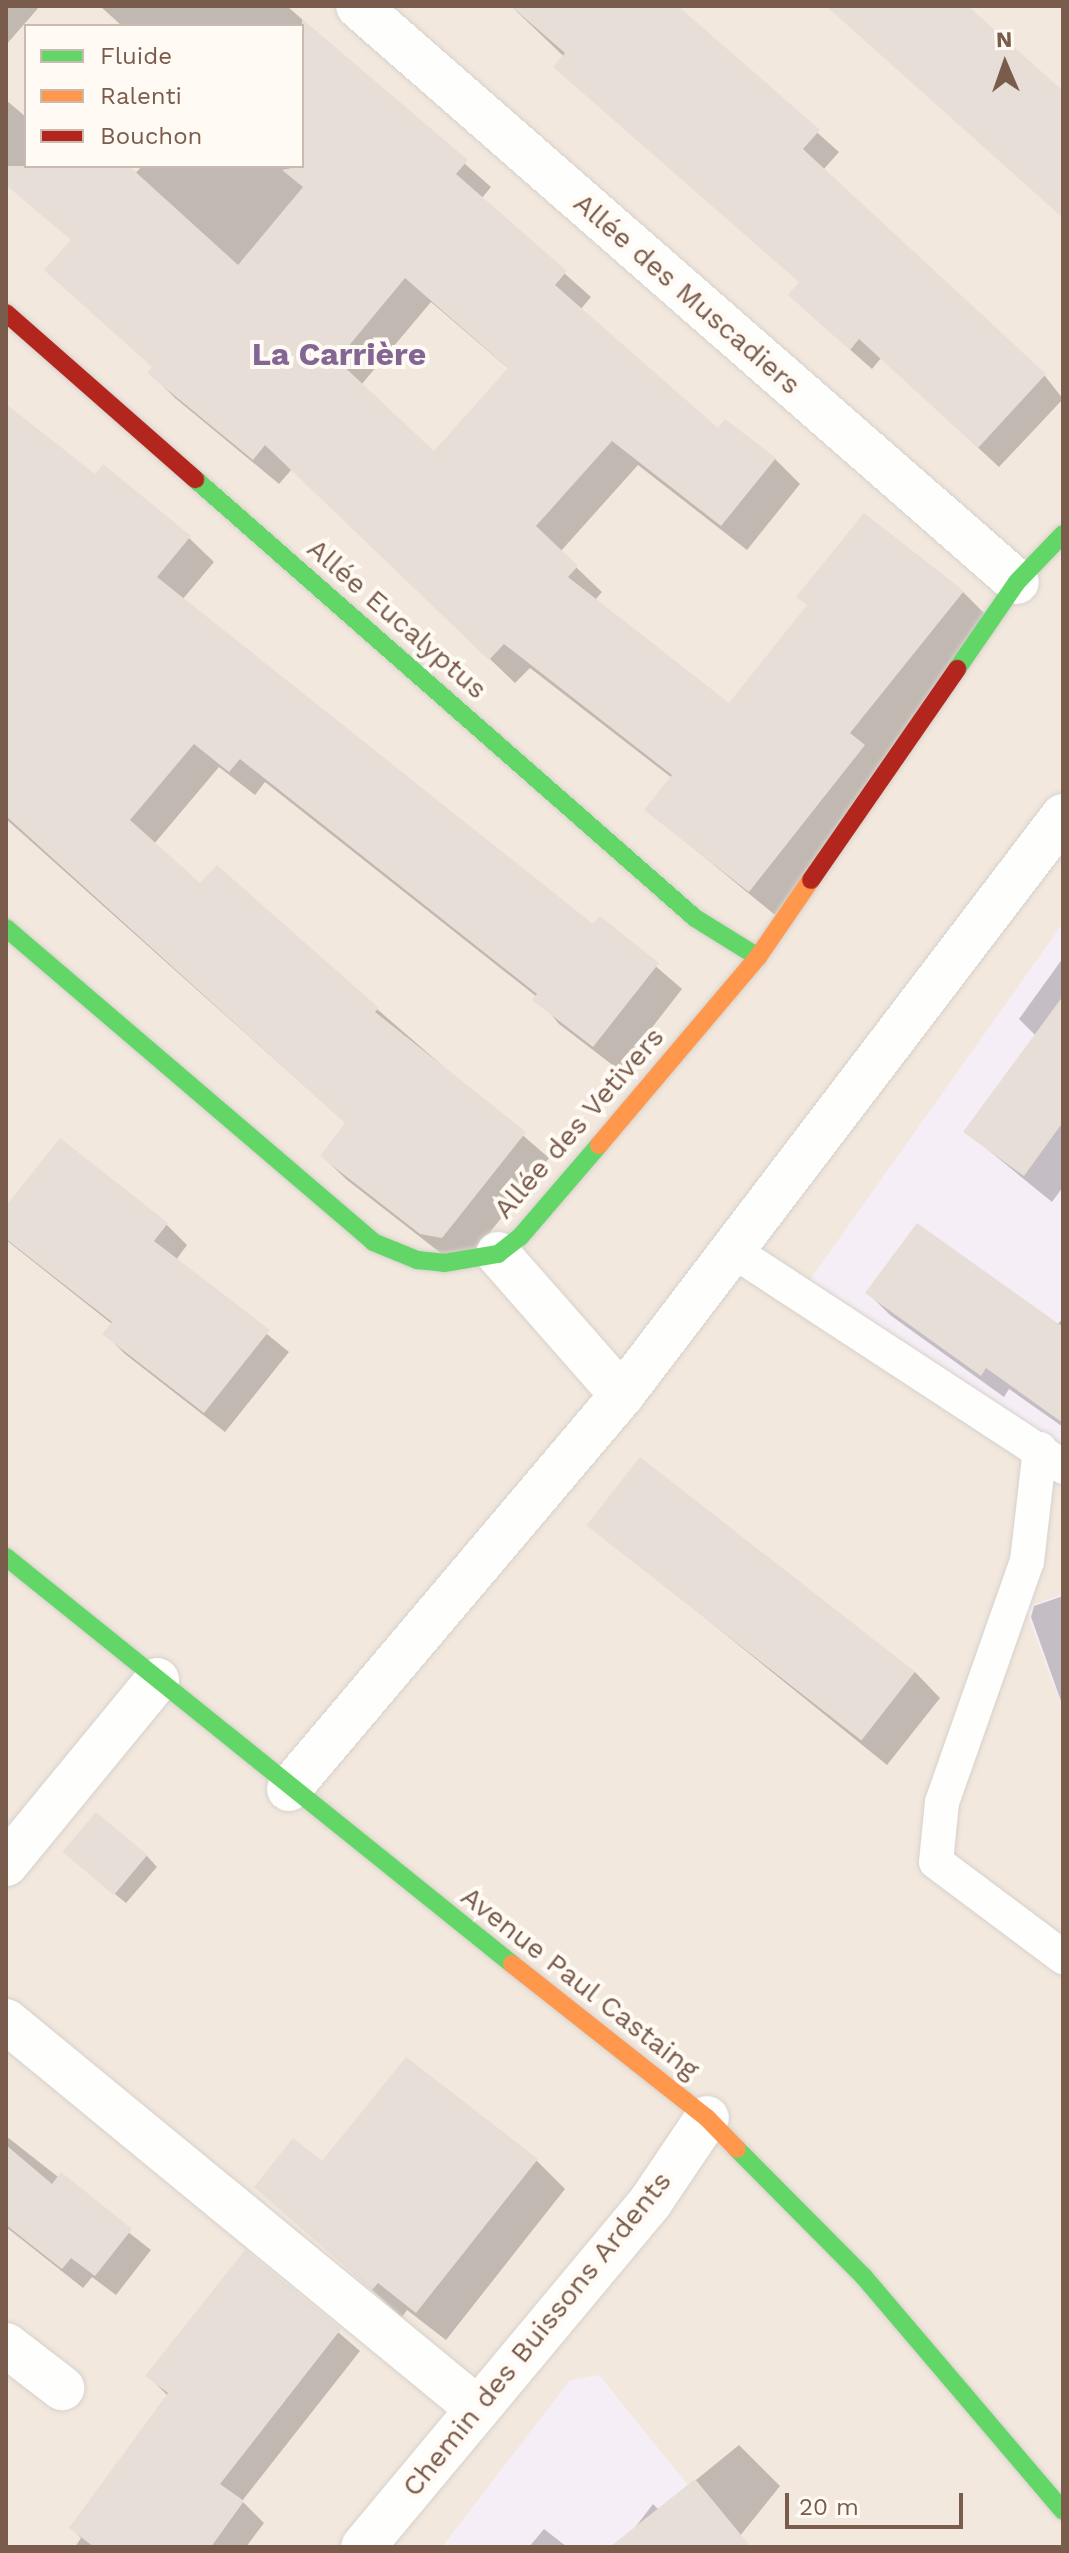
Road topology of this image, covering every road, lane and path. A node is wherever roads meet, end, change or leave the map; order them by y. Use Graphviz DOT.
graph roads {
  1 [pos="358,6"];
  2 [pos="6,313"];
  3 [pos="1063,534"];
  4 [pos="1017,582"];
  5 [pos="1063,816"];
  6 [pos="6,928"];
  7 [pos="758,957"];
  8 [pos="732,1250"];
  9 [pos="498,1254"];
  10 [pos="622,1395"];
  11 [pos="1052,1458"];
  12 [pos="6,1557"];
  13 [pos="157,1680"];
  14 [pos="289,1789"];
  15 [pos="6,1864"];
  16 [pos="1063,1957"];
  17 [pos="6,2021"];
  18 [pos="707,2118"];
  19 [pos="6,2345"];
  20 [pos="62,2388"];
  21 [pos="478,2409"];
  22 [pos="1063,2511"];
  23 [pos="363,2547"];
  1 -- 4 [label="street, Allée des Muscadiers"];
  2 -- 7 [label="street, Allée Eucalyptus"];
  3 -- 4 [label="street, Allée des Vetivers"];
  4 -- 7 [label="street, Allée des Vetivers"];
  5 -- 8 [label="street"];
  6 -- 9 [label="street, Allée des Vetivers"];
  7 -- 9 [label="street, Allée des Vetivers"];
  8 -- 10 [label="street"];
  8 -- 11 [label="lane"];
  9 -- 10 [label="street"];
  10 -- 14 [label="street"];
  11 -- 16 [label="lane"];
  12 -- 13 [label="street, Avenue Paul Castaing"];
  13 -- 14 [label="street, Avenue Paul Castaing"];
  13 -- 15 [label="street"];
  14 -- 18 [label="street, Avenue Paul Castaing"];
  17 -- 21 [label="street"];
  18 -- 21 [label="street, Chemin des Buissons Ardents"];
  18 -- 22 [label="street, Avenue Paul Castaing"];
  19 -- 20 [label="street"];
  21 -- 23 [label="street, Chemin des Buissons Ardents"];
}
